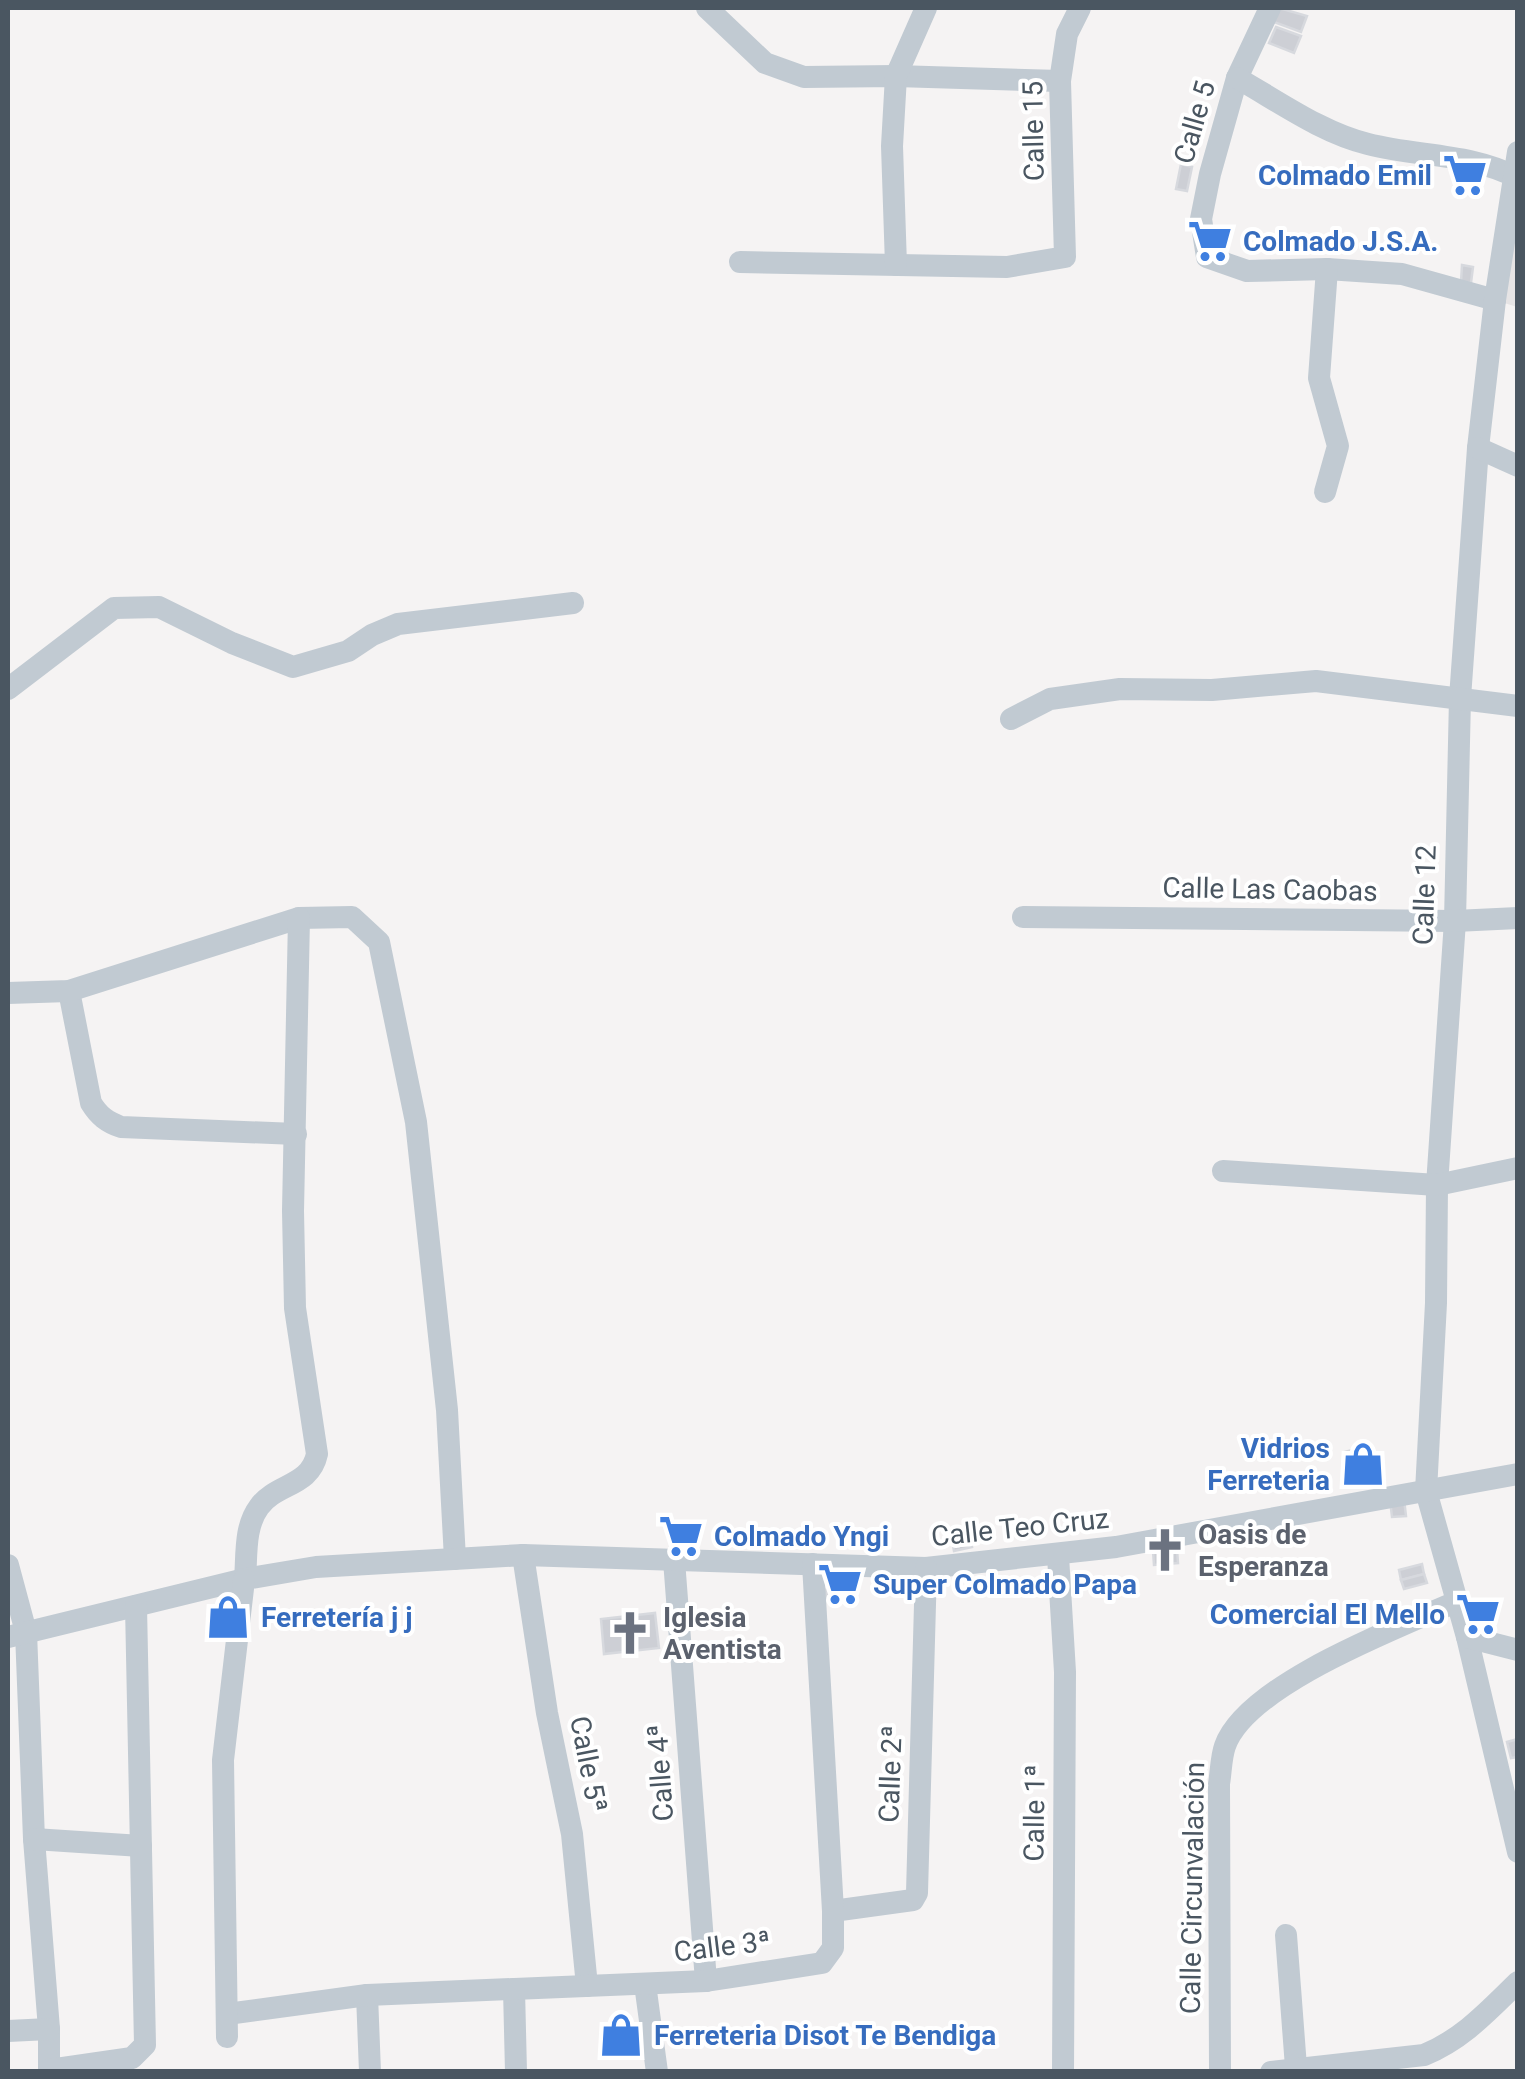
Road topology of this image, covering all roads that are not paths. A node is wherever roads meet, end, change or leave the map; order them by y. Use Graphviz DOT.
graph roads {
  1 [pos="707,8"];
  2 [pos="926,8"];
  3 [pos="1080,8"];
  4 [pos="1270,8"];
  5 [pos="896,76"];
  6 [pos="1237,78"];
  7 [pos="1060,81"];
  8 [pos="1518,152"];
  9 [pos="1515,177"];
  10 [pos="740,262"];
  11 [pos="896,265"];
  12 [pos="1326,269"];
  13 [pos="1495,300"];
  14 [pos="1478,448"];
  15 [pos="1518,466"];
  16 [pos="1326,492"];
  17 [pos="573,603"];
  18 [pos="8,689"];
  19 [pos="1460,698"];
  20 [pos="1518,706"];
  21 [pos="1012,719"];
  22 [pos="1023,917"];
  23 [pos="299,918"];
  24 [pos="1518,918"];
  25 [pos="1454,921"];
  26 [pos="69,991"];
  27 [pos="8,993"];
  28 [pos="296,1134"];
  29 [pos="1518,1168"];
  30 [pos="1223,1171"];
  31 [pos="1437,1186"];
  32 [pos="1518,1474"];
  33 [pos="1426,1491"];
  34 [pos="522,1555"];
  35 [pos="1058,1556"];
  36 [pos="455,1558"];
  37 [pos="674,1560"];
  38 [pos="8,1564"];
  39 [pos="813,1564"];
  40 [pos="926,1568"];
  41 [pos="245,1579"];
  42 [pos="1458,1601"];
  43 [pos="136,1606"];
  44 [pos="17,1634"];
  45 [pos="1467,1637"];
  46 [pos="1518,1650"];
  47 [pos="1515,1826"];
  48 [pos="34,1839"];
  49 [pos="141,1846"];
  50 [pos="1518,1852"];
  51 [pos="833,1910"];
  52 [pos="1286,1935"];
  53 [pos="706,1981"];
  54 [pos="1518,1982"];
  55 [pos="645,1984"];
  56 [pos="588,1986"];
  57 [pos="514,1989"];
  58 [pos="368,1995"];
  59 [pos="49,2029"];
  60 [pos="8,2031"];
  61 [pos="1296,2068"];
  62 [pos="49,2071"];
  63 [pos="370,2072"];
  64 [pos="516,2072"];
  65 [pos="657,2072"];
  66 [pos="1063,2072"];
  67 [pos="1220,2072"];
  68 [pos="1272,2072"];
  1 -- 5 [label="street"];
  2 -- 5 [label="street"];
  3 -- 7 [label="street, Calle 15"];
  4 -- 6 [label="street, Calle 5"];
  5 -- 7 [label="street"];
  5 -- 11 [label="street"];
  6 -- 9 [label="street"];
  6 -- 12 [label="street, Calle 5"];
  7 -- 11 [label="street, Calle 15"];
  8 -- 9 [label="street, Calle 12"];
  9 -- 13 [label="street, Calle 12"];
  10 -- 11 [label="street"];
  12 -- 13 [label="street"];
  12 -- 16 [label="street"];
  13 -- 14 [label="street, Calle 12"];
  14 -- 15 [label="street"];
  14 -- 19 [label="street, Calle 12"];
  17 -- 18 [label="street"];
  19 -- 20 [label="street"];
  19 -- 21 [label="street"];
  19 -- 25 [label="street, Calle 12"];
  22 -- 25 [label="street, Calle Las Caobas"];
  23 -- 26 [label="street"];
  23 -- 28 [label="street"];
  23 -- 36 [label="street"];
  24 -- 25 [label="street, Calle Las Caobas"];
  25 -- 31 [label="street, Calle 12"];
  26 -- 27 [label="street"];
  26 -- 28 [label="street"];
  28 -- 41 [label="street"];
  29 -- 31 [label="street"];
  30 -- 31 [label="street"];
  31 -- 33 [label="street, Calle 12"];
  32 -- 33 [label="street, Calle Teo Cruz"];
  33 -- 35 [label="street, Calle Teo Cruz"];
  33 -- 42 [label="street, Calle 12"];
  34 -- 36 [label="street, Calle Teo Cruz"];
  34 -- 37 [label="street, Calle Teo Cruz"];
  34 -- 56 [label="street, Calle 5ª"];
  35 -- 40 [label="street, Calle Teo Cruz"];
  35 -- 66 [label="street, Calle 1ª"];
  36 -- 41 [label="street, Calle Teo Cruz"];
  37 -- 39 [label="street, Calle Teo Cruz"];
  37 -- 53 [label="street, Calle 4ª"];
  38 -- 44 [label="street"];
  39 -- 40 [label="street, Calle Teo Cruz"];
  39 -- 51 [label="street, Calle 3ª"];
  40 -- 51 [label="street, Calle 2ª"];
  41 -- 43 [label="street, Calle Teo Cruz"];
  41 -- 58 [label="street, Calle 3ª"];
  42 -- 45 [label="street, Calle 12"];
  42 -- 67 [label="street, Calle Circunvalación"];
  43 -- 44 [label="street, Calle Teo Cruz"];
  43 -- 49 [label="street"];
  44 -- 48 [label="street"];
  45 -- 46 [label="street"];
  45 -- 47 [label="street, Calle 12"];
  47 -- 50 [label="street, Calle 12"];
  48 -- 49 [label="street"];
  48 -- 59 [label="street"];
  49 -- 62 [label="street"];
  51 -- 53 [label="street, Calle 3ª"];
  52 -- 61 [label="street"];
  53 -- 55 [label="street, Calle 3ª"];
  54 -- 61 [label="street"];
  55 -- 56 [label="street, Calle 3ª"];
  55 -- 65 [label="street"];
  56 -- 57 [label="street, Calle 3ª"];
  57 -- 58 [label="street, Calle 3ª"];
  57 -- 64 [label="street"];
  58 -- 63 [label="street"];
  59 -- 60 [label="street"];
  59 -- 62 [label="street"];
  61 -- 68 [label="street"];
}
